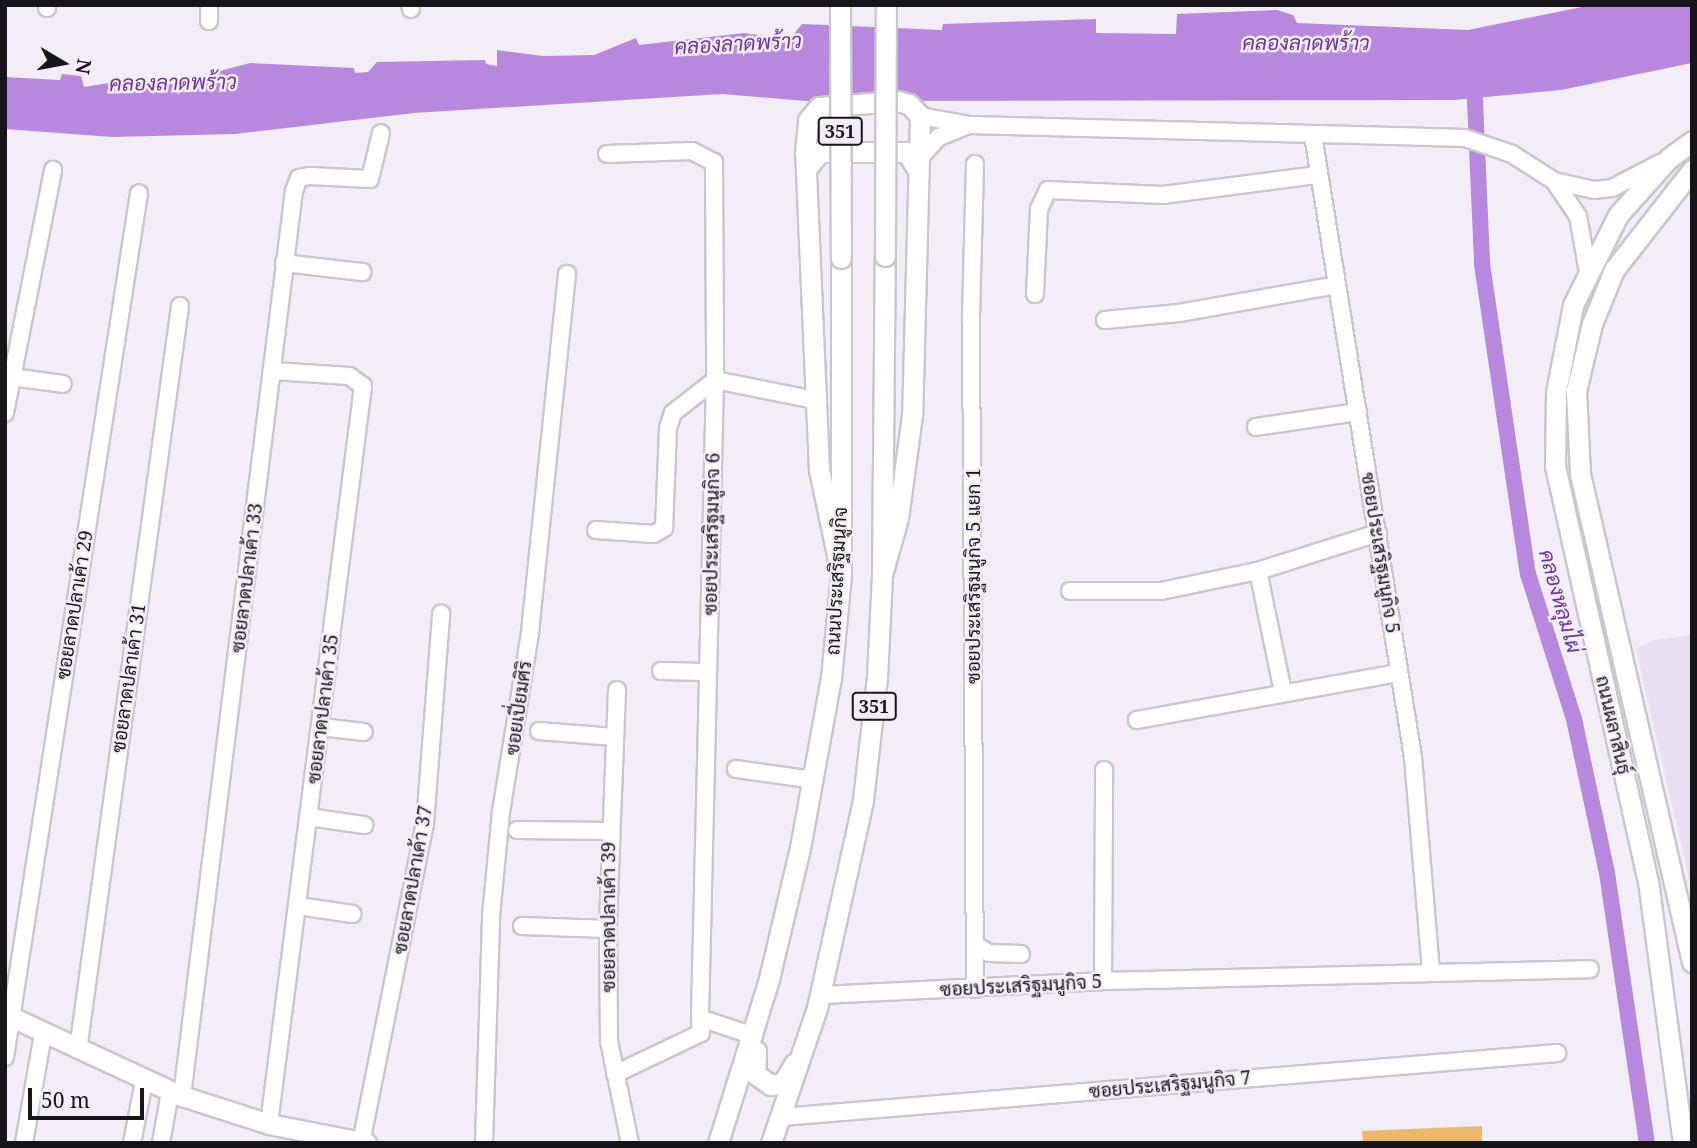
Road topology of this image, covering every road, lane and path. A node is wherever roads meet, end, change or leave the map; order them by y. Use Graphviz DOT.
graph roads {
  1 [pos="840,5"];
  2 [pos="886,5"];
  3 [pos="920,116"];
  4 [pos="970,125"];
  5 [pos="381,133"];
  6 [pos="1313,135"];
  7 [pos="1692,141"];
  8 [pos="607,154"];
  9 [pos="1669,158"];
  10 [pos="975,164"];
  11 [pos="918,165"];
  12 [pos="806,169"];
  13 [pos="53,170"];
  14 [pos="1692,170"];
  15 [pos="1318,175"];
  16 [pos="1554,181"];
  17 [pos="139,193"];
  18 [pos="284,264"];
  19 [pos="362,272"];
  20 [pos="1588,272"];
  21 [pos="567,274"];
  22 [pos="1337,285"];
  23 [pos="1035,294"];
  24 [pos="180,306"];
  25 [pos="1105,320"];
  26 [pos="273,371"];
  27 [pos="12,377"];
  28 [pos="715,380"];
  29 [pos="63,384"];
  30 [pos="815,400"];
  31 [pos="1358,412"];
  32 [pos="5,413"];
  33 [pos="1256,427"];
  34 [pos="596,530"];
  35 [pos="1378,533"];
  36 [pos="1258,571"];
  37 [pos="841,574"];
  38 [pos="882,575"];
  39 [pos="1070,591"];
  40 [pos="441,614"];
  41 [pos="662,671"];
  42 [pos="708,672"];
  43 [pos="1398,673"];
  44 [pos="617,690"];
  45 [pos="1283,692"];
  46 [pos="1137,720"];
  47 [pos="321,727"];
  48 [pos="539,731"];
  49 [pos="364,732"];
  50 [pos="614,737"];
  51 [pos="736,769"];
  52 [pos="1104,771"];
  53 [pos="814,779"];
  54 [pos="309,817"];
  55 [pos="364,825"];
  56 [pos="517,830"];
  57 [pos="610,831"];
  58 [pos="298,906"];
  59 [pos="352,914"];
  60 [pos="523,926"];
  61 [pos="608,929"];
  62 [pos="975,945"];
  63 [pos="1021,954"];
  64 [pos="1692,962"];
  65 [pos="1590,968"];
  66 [pos="1431,972"];
  67 [pos="769,979"];
  68 [pos="1103,981"];
  69 [pos="975,989"];
  70 [pos="819,1001"];
  71 [pos="8,1015"];
  72 [pos="700,1018"];
  73 [pos="43,1034"];
  74 [pos="754,1036"];
  75 [pos="78,1050"];
  76 [pos="1558,1053"];
  77 [pos="5,1057"];
  78 [pos="615,1074"];
  79 [pos="144,1081"];
  80 [pos="176,1094"];
  81 [pos="737,1094"];
  82 [pos="782,1117"];
  83 [pos="269,1124"];
  84 [pos="361,1142"];
  85 [pos="24,1143"];
  86 [pos="132,1143"];
  87 [pos="161,1143"];
  88 [pos="366,1143"];
  89 [pos="485,1143"];
  90 [pos="629,1143"];
  91 [pos="705,1143"];
  92 [pos="718,1143"];
  93 [pos="771,1143"];
  94 [pos="1682,1143"];
  1 -- 37 [label="main road, ถนนประเสริฐมนูกิจ / 351, bridge"];
  2 -- 38 [label="main road, 351, bridge"];
  3 -- 4 [label="street"];
  3 -- 11 [label="main road"];
  3 -- 12 [label="main road"];
  4 -- 6 [label="street"];
  4 -- 11 [label="street"];
  5 -- 18 [label="street, ซอยลาดปลาเค้า 33"];
  6 -- 15 [label="street, ซอยประเสริฐมนูกิจ 5"];
  6 -- 16 [label="street"];
  7 -- 9 [label="main road, ถนนผลาสินธุ์"];
  8 -- 28 [label="street, ซอยประเสริฐมนูกิจ 6"];
  9 -- 16 [label="street"];
  9 -- 20 [label="main road, ถนนผลาสินธุ์"];
  10 -- 62 [label="street, ซอยประเสริฐมนูกิจ 5 แยก 1"];
  11 -- 12 [label="main road"];
  11 -- 38 [label="main road"];
  12 -- 30 [label="main road"];
  13 -- 27 [label="street"];
  14 -- 64 [label="main road, ถนนผลาสินธุ์"];
  15 -- 22 [label="street, ซอยประเสริฐมนูกิจ 5"];
  15 -- 23 [label="street"];
  16 -- 20 [label="street"];
  17 -- 71 [label="street, ซอยลาดปลาเค้า 29"];
  18 -- 19 [label="street"];
  18 -- 26 [label="street, ซอยลาดปลาเค้า 33"];
  20 -- 94 [label="main road, ถนนผลาสินธุ์"];
  21 -- 89 [label="street, ซอยเปี่ยมศิริ"];
  22 -- 25 [label="street"];
  22 -- 31 [label="street, ซอยประเสริฐมนูกิจ 5"];
  24 -- 75 [label="street, ซอยลาดปลาเค้า 31"];
  26 -- 47 [label="street, ซอยลาดปลาเค้า 35"];
  26 -- 80 [label="street, ซอยลาดปลาเค้า 33"];
  27 -- 29 [label="street"];
  27 -- 32 [label="street"];
  28 -- 30 [label="street"];
  28 -- 34 [label="street"];
  28 -- 42 [label="street, ซอยประเสริฐมนูกิจ 6"];
  30 -- 37 [label="main road"];
  31 -- 33 [label="street"];
  31 -- 35 [label="street, ซอยประเสริฐมนูกิจ 5"];
  35 -- 36 [label="street"];
  35 -- 43 [label="street, ซอยประเสริฐมนูกิจ 5"];
  36 -- 39 [label="street"];
  36 -- 45 [label="street"];
  37 -- 53 [label="main road, ถนนประเสริฐมนูกิจ / 351"];
  38 -- 70 [label="main road, 351"];
  40 -- 84 [label="street, ซอยลาดปลาเค้า 37"];
  41 -- 42 [label="street"];
  42 -- 72 [label="street, ซอยประเสริฐมนูกิจ 6"];
  43 -- 45 [label="street"];
  43 -- 66 [label="street, ซอยประเสริฐมนูกิจ 5"];
  44 -- 50 [label="street, ซอยลาดปลาเค้า 39"];
  45 -- 46 [label="street"];
  47 -- 49 [label="street"];
  47 -- 54 [label="street, ซอยลาดปลาเค้า 35"];
  48 -- 50 [label="street"];
  50 -- 57 [label="street, ซอยลาดปลาเค้า 39"];
  51 -- 53 [label="street"];
  52 -- 68 [label="street"];
  53 -- 67 [label="main road, ถนนประเสริฐมนูกิจ / 351"];
  54 -- 55 [label="street"];
  54 -- 58 [label="street, ซอยลาดปลาเค้า 35"];
  56 -- 57 [label="street"];
  57 -- 61 [label="street, ซอยลาดปลาเค้า 39"];
  58 -- 59 [label="street"];
  58 -- 83 [label="street, ซอยลาดปลาเค้า 35"];
  60 -- 61 [label="street"];
  61 -- 78 [label="street, ซอยลาดปลาเค้า 39"];
  62 -- 63 [label="street"];
  62 -- 69 [label="street, ซอยประเสริฐมนูกิจ 5 แยก 1"];
  65 -- 66 [label="street, ซอยประเสริฐมนูกิจ 5"];
  66 -- 68 [label="street, ซอยประเสริฐมนูกิจ 5"];
  67 -- 70 [label="main road"];
  67 -- 74 [label="main road, ถนนประเสริฐมนูกิจ / 351"];
  68 -- 69 [label="street, ซอยประเสริฐมนูกิจ 5"];
  69 -- 70 [label="street, ซอยประเสริฐมนูกิจ 5"];
  70 -- 82 [label="main road, 351"];
  71 -- 73 [label="main road"];
  71 -- 77 [label="street, ซอยลาดปลาเค้า 29"];
  72 -- 74 [label="street"];
  72 -- 78 [label="street"];
  73 -- 75 [label="main road"];
  73 -- 85 [label="street"];
  74 -- 81 [label="main road, ถนนประเสริฐมนูกิจ / 351"];
  75 -- 79 [label="main road"];
  76 -- 82 [label="street, ซอยประเสริฐมนูกิจ 7"];
  78 -- 90 [label="street, ซอยลาดปลาเค้า 39"];
  79 -- 80 [label="main road"];
  79 -- 86 [label="street"];
  80 -- 83 [label="main road"];
  80 -- 87 [label="street, ซอยลาดปลาเค้า 33"];
  81 -- 91 [label="main road"];
  81 -- 92 [label="main road, ถนนประเสริฐมนูกิจ / 351"];
  82 -- 93 [label="main road, 351"];
  83 -- 84 [label="main road"];
  84 -- 88 [label="main road"];
}
